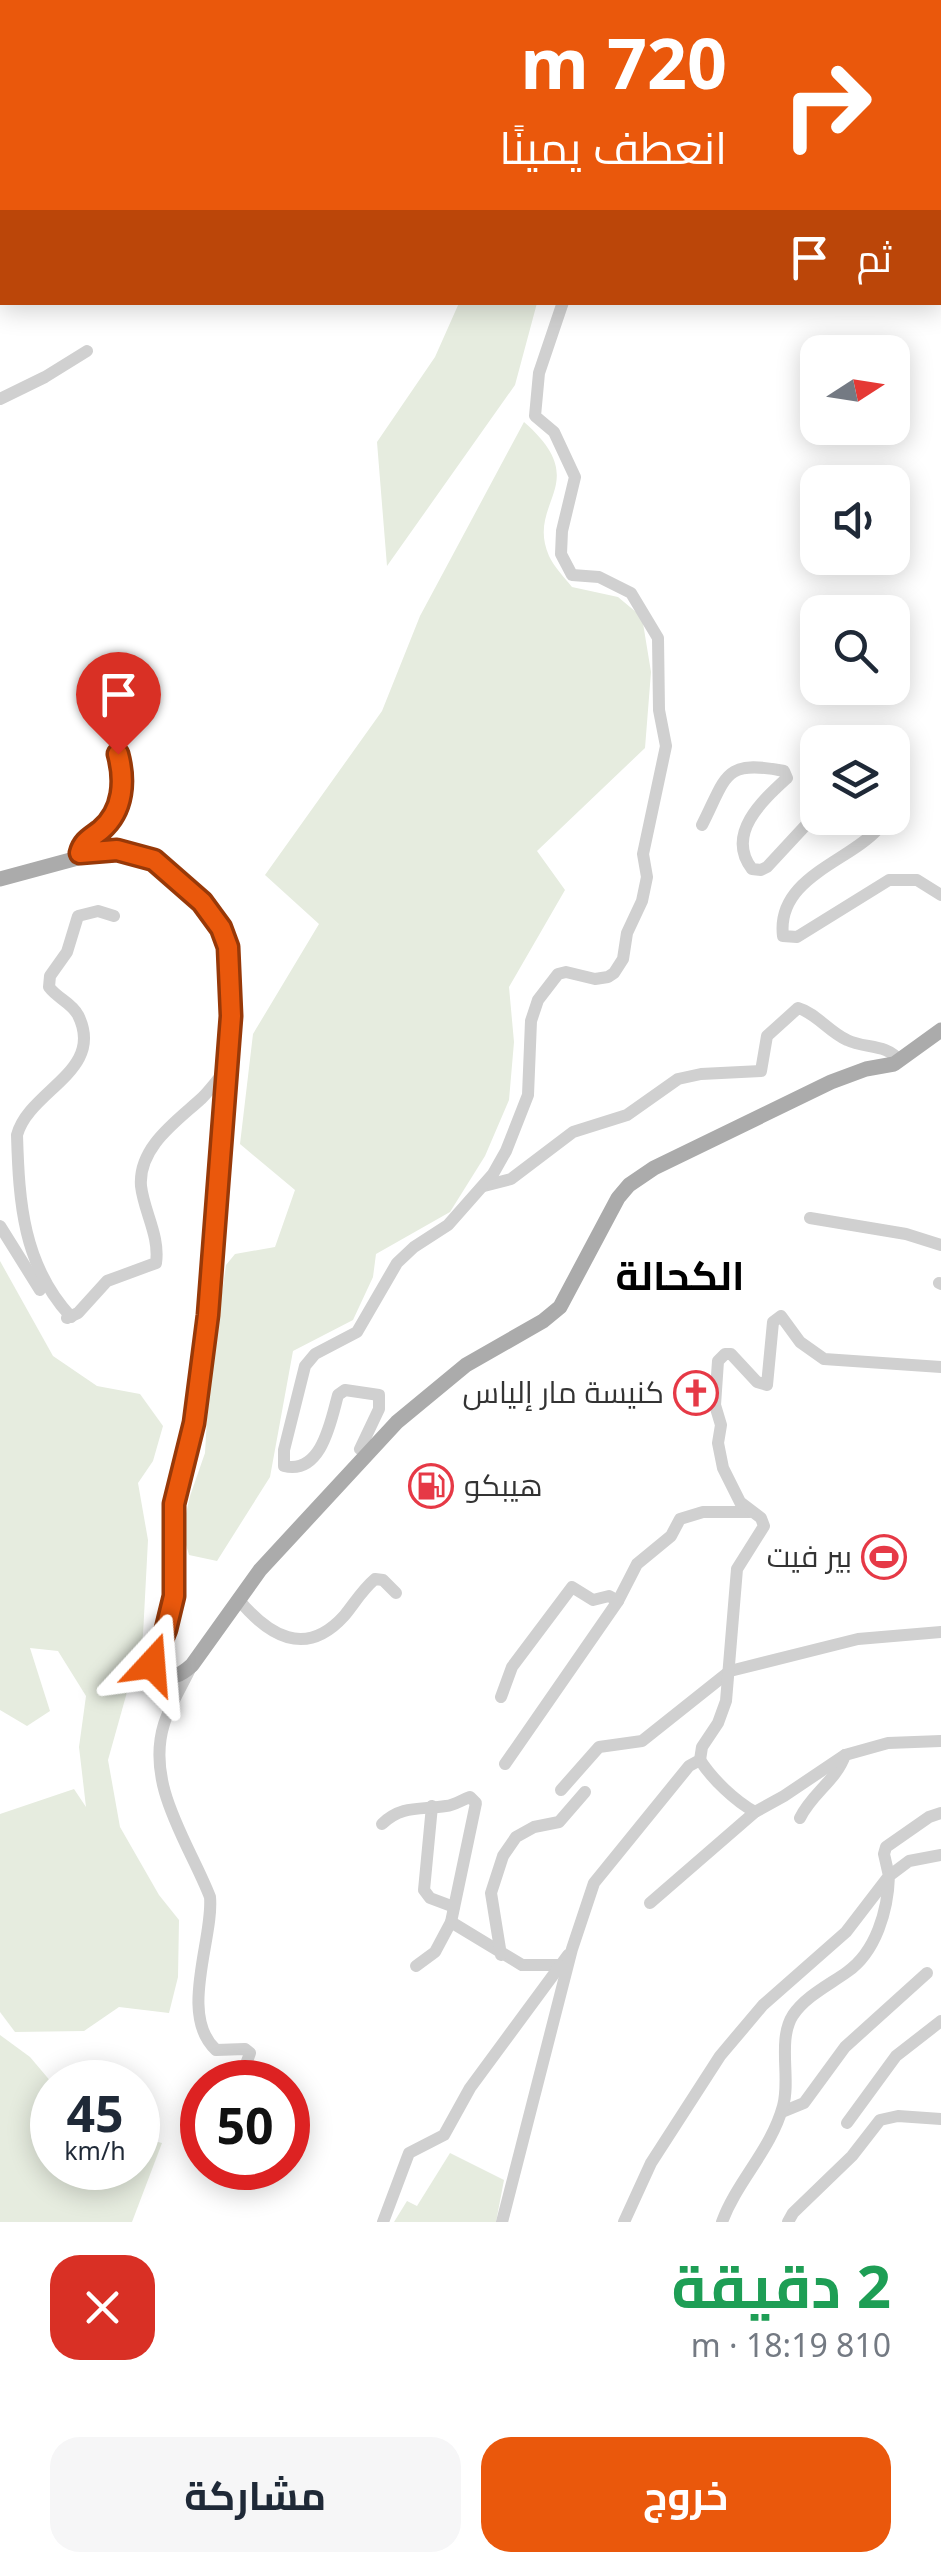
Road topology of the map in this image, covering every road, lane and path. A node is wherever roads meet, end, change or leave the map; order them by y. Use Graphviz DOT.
graph roads {
  1 [pos="562,305"];
  2 [pos="87,350"];
  3 [pos="0,399"];
  4 [pos="120,699"];
  5 [pos="702,825"];
  6 [pos="800,831"];
  7 [pos="869,835"];
  8 [pos="81,856"];
  9 [pos="0,879"];
  10 [pos="941,895"];
  11 [pos="114,916"];
  12 [pos="941,1030"];
  13 [pos="900,1061"];
  14 [pos="227,1068"];
  15 [pos="484,1186"];
  16 [pos="810,1218"];
  17 [pos="0,1226"];
  18 [pos="941,1244"];
  19 [pos="71,1318"];
  20 [pos="941,1366"];
  21 [pos="376,1444"];
  22 [pos="750,1512"];
  23 [pos="396,1593"];
  24 [pos="238,1599"];
  25 [pos="618,1601"];
  26 [pos="941,1632"];
  27 [pos="192,1665"];
  28 [pos="730,1670"];
  29 [pos="501,1697"];
  30 [pos="941,1740"];
  31 [pos="845,1755"];
  32 [pos="700,1760"];
  33 [pos="505,1764"];
  34 [pos="561,1790"];
  35 [pos="585,1792"];
  36 [pos="432,1806"];
  37 [pos="755,1812"];
  38 [pos="941,1813"];
  39 [pos="800,1818"];
  40 [pos="382,1824"];
  41 [pos="941,1854"];
  42 [pos="890,1876"];
  43 [pos="650,1903"];
  44 [pos="452,1914"];
  45 [pos="572,1949"];
  46 [pos="500,1954"];
  47 [pos="560,1964"];
  48 [pos="416,1966"];
  49 [pos="926,1973"];
  50 [pos="941,2021"];
  51 [pos="248,2060"];
  52 [pos="782,2112"];
  53 [pos="941,2118"];
  54 [pos="847,2123"];
  55 [pos="384,2222"];
  56 [pos="502,2222"];
  57 [pos="624,2222"];
  58 [pos="722,2222"];
  59 [pos="788,2222"];
  1 -- 15 [label="street"];
  2 -- 3 [label="street"];
  4 -- 8 [label="street"];
  5 -- 6 [label="street"];
  7 -- 10 [label="street"];
  8 -- 9 [label="main road"];
  8 -- 14 [label="main road"];
  11 -- 19 [label="street"];
  12 -- 13 [label="main road"];
  13 -- 15 [label="street"];
  13 -- 21 [label="main road"];
  14 -- 19 [label="street"];
  14 -- 27 [label="main road"];
  15 -- 21 [label="street"];
  16 -- 18 [label="street"];
  17 -- 19 [label="street"];
  20 -- 22 [label="street"];
  21 -- 24 [label="main road"];
  22 -- 25 [label="street"];
  22 -- 28 [label="street"];
  23 -- 24 [label="street"];
  24 -- 27 [label="main road"];
  25 -- 29 [label="street"];
  25 -- 33 [label="street"];
  26 -- 28 [label="street"];
  27 -- 51 [label="street"];
  28 -- 32 [label="street"];
  28 -- 34 [label="street"];
  30 -- 31 [label="street"];
  31 -- 37 [label="street"];
  31 -- 39 [label="street"];
  32 -- 37 [label="street"];
  32 -- 45 [label="street"];
  35 -- 46 [label="street"];
  36 -- 40 [label="street"];
  36 -- 44 [label="street"];
  36 -- 44 [label="street"];
  37 -- 43 [label="street"];
  38 -- 42 [label="street"];
  41 -- 42 [label="street"];
  42 -- 52 [label="street"];
  42 -- 57 [label="street"];
  44 -- 46 [label="street"];
  44 -- 48 [label="street"];
  45 -- 47 [label="street"];
  45 -- 56 [label="street"];
  46 -- 47 [label="street"];
  47 -- 55 [label="street"];
  49 -- 52 [label="street"];
  50 -- 54 [label="street"];
  52 -- 58 [label="street"];
  53 -- 59 [label="street"];
}
